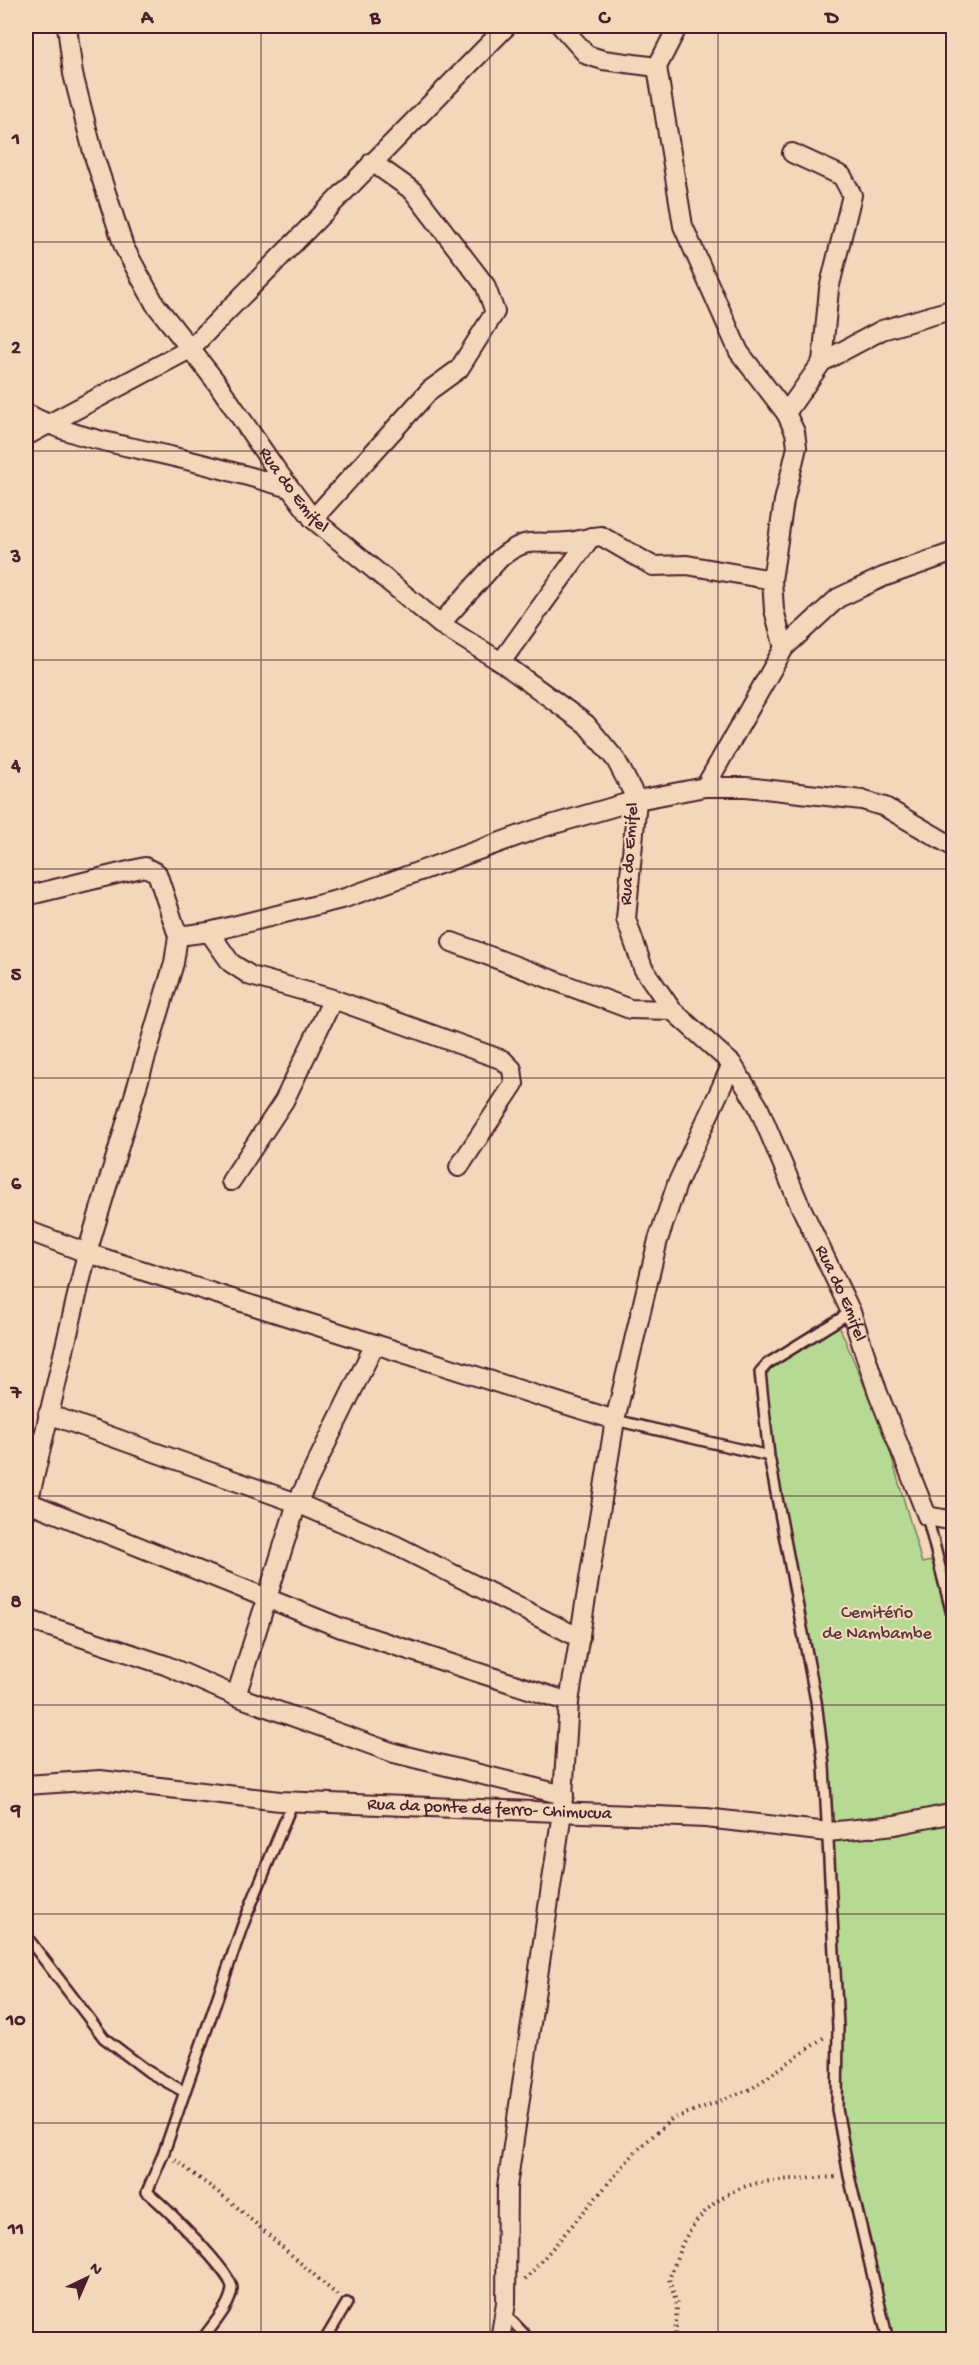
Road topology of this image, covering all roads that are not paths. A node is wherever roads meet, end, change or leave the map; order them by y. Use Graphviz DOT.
graph roads {
  1 [pos="67,26"];
  2 [pos="507,26"];
  3 [pos="561,26"];
  4 [pos="678,26"];
  5 [pos="657,67"];
  6 [pos="792,153"];
  7 [pos="372,162"];
  8 [pos="954,309"];
  9 [pos="190,349"];
  10 [pos="822,362"];
  11 [pos="26,413"];
  12 [pos="786,413"];
  13 [pos="48,425"];
  14 [pos="26,436"];
  15 [pos="291,488"];
  16 [pos="314,519"];
  17 [pos="591,537"];
  18 [pos="954,552"];
  19 [pos="772,580"];
  20 [pos="440,624"];
  21 [pos="784,648"];
  22 [pos="501,662"];
  23 [pos="705,787"];
  24 [pos="637,800"];
  25 [pos="954,847"];
  26 [pos="26,897"];
  27 [pos="209,932"];
  28 [pos="178,936"];
  29 [pos="452,942"];
  30 [pos="333,999"];
  31 [pos="672,1010"];
  32 [pos="732,1064"];
  33 [pos="459,1167"];
  34 [pos="231,1181"];
  35 [pos="26,1230"];
  36 [pos="87,1253"];
  37 [pos="851,1312"];
  38 [pos="375,1344"];
  39 [pos="48,1414"];
  40 [pos="615,1420"];
  41 [pos="769,1456"];
  42 [pos="297,1503"];
  43 [pos="27,1507"];
  44 [pos="927,1515"];
  45 [pos="954,1521"];
  46 [pos="267,1599"];
  47 [pos="26,1618"];
  48 [pos="954,1622"];
  49 [pos="580,1638"];
  50 [pos="236,1696"];
  51 [pos="569,1702"];
  52 [pos="26,1785"];
  53 [pos="293,1801"];
  54 [pos="563,1803"];
  55 [pos="954,1813"];
  56 [pos="828,1832"];
  57 [pos="26,1936"];
  58 [pos="183,2091"];
  59 [pos="347,2303"];
  60 [pos="505,2308"];
  61 [pos="202,2340"];
  62 [pos="325,2340"];
  63 [pos="500,2340"];
  64 [pos="530,2340"];
  65 [pos="888,2340"];
  1 -- 9 [label="street, Rua do Emifel"];
  2 -- 7 [label="street"];
  3 -- 5 [label="street"];
  4 -- 5 [label="street"];
  5 -- 12 [label="street"];
  6 -- 10 [label="street"];
  7 -- 9 [label="street"];
  7 -- 16 [label="street"];
  8 -- 10 [label="street"];
  9 -- 13 [label="street"];
  9 -- 15 [label="street, Rua do Emifel"];
  10 -- 12 [label="street"];
  11 -- 13 [label="street"];
  12 -- 19 [label="street"];
  13 -- 14 [label="street"];
  13 -- 15 [label="street"];
  15 -- 16 [label="street, Rua do Emifel"];
  16 -- 20 [label="street, Rua do Emifel"];
  17 -- 19 [label="street"];
  17 -- 20 [label="street"];
  17 -- 22 [label="street"];
  18 -- 21 [label="street"];
  19 -- 21 [label="street"];
  20 -- 22 [label="street, Rua do Emifel"];
  21 -- 23 [label="street"];
  22 -- 24 [label="street, Rua do Emifel"];
  23 -- 24 [label="street"];
  23 -- 25 [label="street"];
  24 -- 27 [label="street"];
  24 -- 31 [label="street, Rua do Emifel"];
  26 -- 28 [label="street"];
  27 -- 28 [label="street"];
  27 -- 30 [label="street"];
  28 -- 36 [label="street"];
  29 -- 31 [label="street"];
  30 -- 33 [label="street"];
  30 -- 34 [label="street"];
  31 -- 32 [label="street, Rua do Emifel"];
  32 -- 37 [label="street, Rua do Emifel"];
  32 -- 40 [label="street"];
  35 -- 36 [label="street"];
  36 -- 38 [label="street"];
  36 -- 39 [label="street"];
  37 -- 41 [label="lane"];
  37 -- 44 [label="street, Rua do Emifel"];
  38 -- 40 [label="street"];
  38 -- 42 [label="street"];
  39 -- 42 [label="street"];
  39 -- 43 [label="street"];
  40 -- 41 [label="lane"];
  40 -- 49 [label="street"];
  41 -- 56 [label="lane"];
  42 -- 46 [label="street"];
  42 -- 49 [label="street"];
  43 -- 46 [label="street"];
  44 -- 45 [label="street"];
  44 -- 48 [label="lane"];
  46 -- 50 [label="street"];
  46 -- 51 [label="street"];
  47 -- 50 [label="street"];
  49 -- 51 [label="street"];
  50 -- 54 [label="street"];
  51 -- 54 [label="street"];
  52 -- 53 [label="street, Rua da ponte de ferro- Chimucua"];
  53 -- 54 [label="street, Rua da ponte de ferro- Chimucua"];
  53 -- 58 [label="lane"];
  54 -- 56 [label="street, Rua da ponte de ferro- Chimucua"];
  54 -- 60 [label="street"];
  55 -- 56 [label="street, Rua da ponte de ferro- Chimucua"];
  56 -- 65 [label="lane"];
  57 -- 58 [label="lane"];
  58 -- 61 [label="lane"];
  59 -- 62 [label="lane"];
  60 -- 63 [label="street"];
  60 -- 64 [label="lane"];
}
